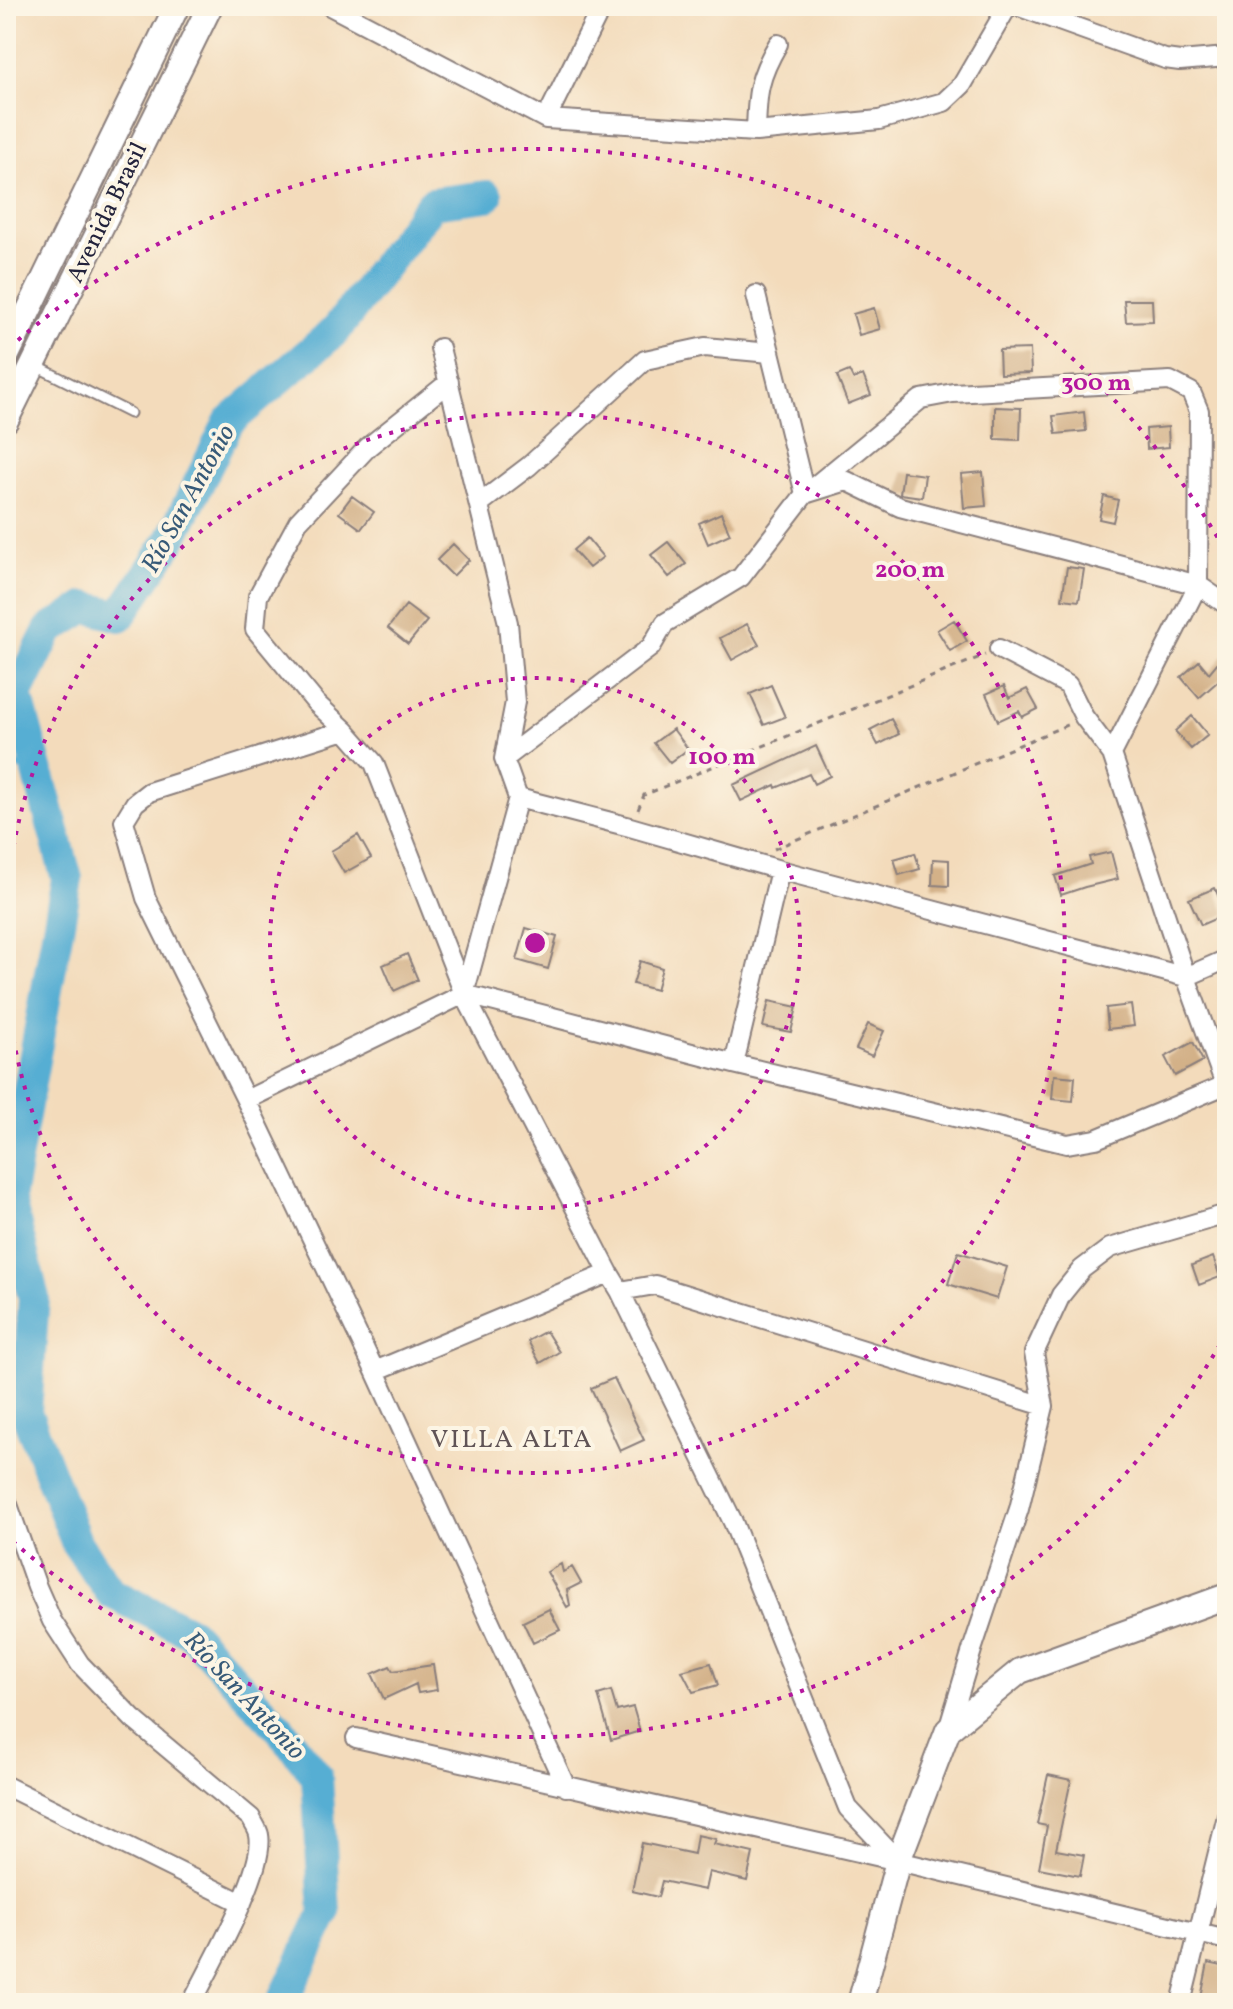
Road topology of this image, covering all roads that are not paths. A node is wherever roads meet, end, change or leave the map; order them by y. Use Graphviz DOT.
graph roads {
  1 [pos="177,6"];
  2 [pos="210,6"];
  3 [pos="330,6"];
  4 [pos="602,6"];
  5 [pos="1008,6"];
  6 [pos="1017,6"];
  7 [pos="778,44"];
  8 [pos="1227,57"];
  9 [pos="546,119"];
  10 [pos="756,132"];
  11 [pos="756,295"];
  12 [pos="440,348"];
  13 [pos="770,353"];
  14 [pos="7,354"];
  15 [pos="34,365"];
  16 [pos="449,382"];
  17 [pos="130,413"];
  18 [pos="6,420"];
  19 [pos="805,494"];
  20 [pos="479,504"];
  21 [pos="1198,585"];
  22 [pos="1227,605"];
  23 [pos="999,649"];
  24 [pos="345,730"];
  25 [pos="1112,754"];
  26 [pos="504,759"];
  27 [pos="518,798"];
  28 [pos="780,870"];
  29 [pos="1227,959"];
  30 [pos="1186,977"];
  31 [pos="464,994"];
  32 [pos="734,1064"];
  33 [pos="1226,1087"];
  34 [pos="246,1100"];
  35 [pos="1227,1214"];
  36 [pos="609,1273"];
  37 [pos="620,1291"];
  38 [pos="375,1371"];
  39 [pos="1044,1406"];
  40 [pos="6,1499"];
  41 [pos="1227,1596"];
  42 [pos="948,1730"];
  43 [pos="356,1738"];
  44 [pos="6,1786"];
  45 [pos="566,1787"];
  46 [pos="1227,1816"];
  47 [pos="898,1861"];
  48 [pos="242,1903"];
  49 [pos="1199,1932"];
  50 [pos="1227,1940"];
  51 [pos="192,2003"];
  52 [pos="860,2003"];
  53 [pos="1181,2003"];
  1 -- 14 [label="main road, Avenida Brasil"];
  2 -- 15 [label="main road, Avenida Brasil"];
  3 -- 9 [label="street"];
  4 -- 9 [label="street"];
  5 -- 10 [label="street"];
  6 -- 8 [label="street"];
  7 -- 10 [label="street"];
  9 -- 10 [label="street"];
  11 -- 13 [label="street"];
  12 -- 16 [label="street"];
  13 -- 19 [label="street"];
  13 -- 20 [label="street"];
  14 -- 15 [label="street"];
  15 -- 17 [label="lane"];
  15 -- 18 [label="main road, Avenida Brasil"];
  16 -- 20 [label="street"];
  16 -- 24 [label="street"];
  19 -- 21 [label="street"];
  19 -- 21 [label="street"];
  19 -- 26 [label="street"];
  20 -- 26 [label="street"];
  21 -- 22 [label="street"];
  21 -- 25 [label="street"];
  23 -- 25 [label="street"];
  24 -- 31 [label="street"];
  24 -- 34 [label="street"];
  25 -- 30 [label="street"];
  26 -- 27 [label="street"];
  27 -- 28 [label="street"];
  27 -- 31 [label="street"];
  28 -- 30 [label="street"];
  28 -- 32 [label="street"];
  29 -- 30 [label="street"];
  30 -- 33 [label="street"];
  31 -- 32 [label="street"];
  31 -- 34 [label="street"];
  31 -- 36 [label="street"];
  32 -- 33 [label="street"];
  34 -- 38 [label="street"];
  35 -- 39 [label="street"];
  36 -- 37 [label="street"];
  36 -- 38 [label="street"];
  37 -- 39 [label="street"];
  37 -- 47 [label="street"];
  38 -- 45 [label="street"];
  39 -- 42 [label="street"];
  40 -- 48 [label="street"];
  41 -- 42 [label="main road"];
  42 -- 47 [label="main road"];
  43 -- 45 [label="street"];
  44 -- 48 [label="street"];
  45 -- 47 [label="street"];
  46 -- 49 [label="street"];
  47 -- 49 [label="street"];
  47 -- 52 [label="main road"];
  48 -- 51 [label="street"];
  49 -- 50 [label="street"];
  49 -- 53 [label="street"];
}
